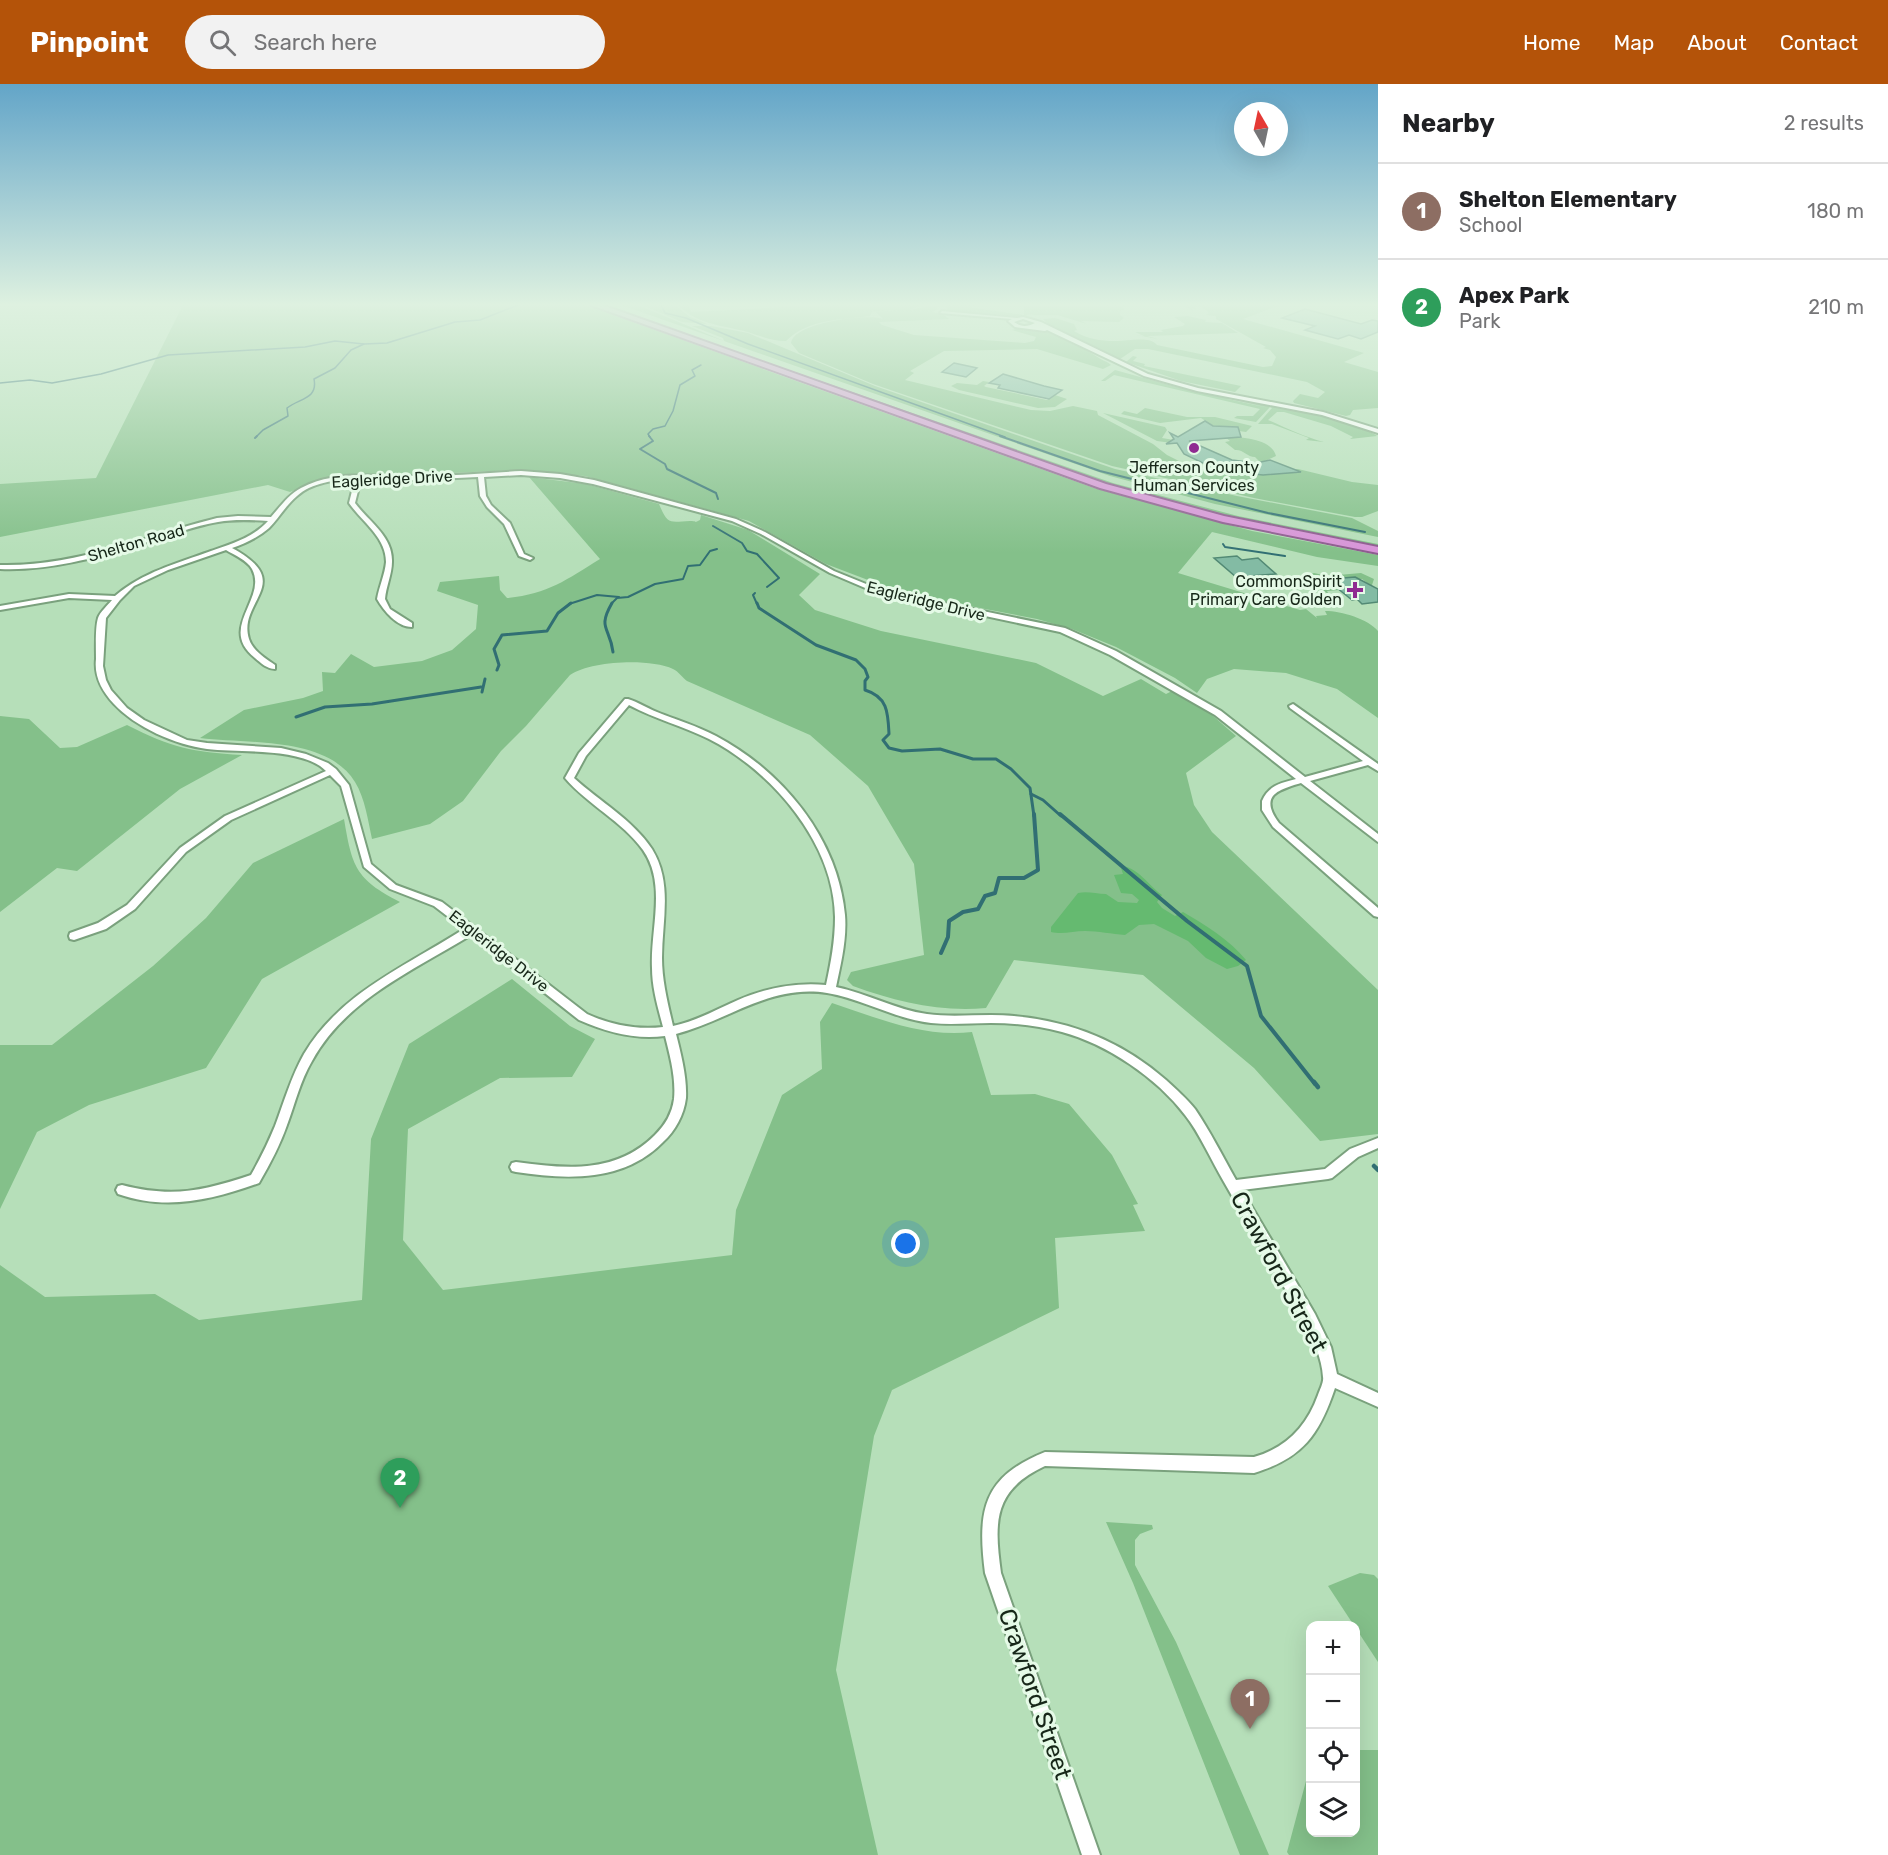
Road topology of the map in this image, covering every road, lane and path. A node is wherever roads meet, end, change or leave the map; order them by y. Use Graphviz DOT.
graph roads {
  1 [pos="829,388"];
  2 [pos="1192,388"];
  3 [pos="1378,431"];
  4 [pos="480,474"];
  5 [pos="359,477"];
  6 [pos="272,519"];
  7 [pos="1377,543"];
  8 [pos="228,549"];
  9 [pos="530,558"];
  10 [pos="0,567"];
  11 [pos="117,597"];
  12 [pos="0,608"];
  13 [pos="409,625"];
  14 [pos="272,667"];
  15 [pos="1293,706"];
  16 [pos="1369,762"];
  17 [pos="1378,768"];
  18 [pos="333,771"];
  19 [pos="1302,779"];
  20 [pos="1378,838"];
  21 [pos="1378,914"];
  22 [pos="472,929"];
  23 [pos="74,936"];
  24 [pos="835,990"];
  25 [pos="668,1030"];
  26 [pos="1378,1143"];
  27 [pos="516,1167"];
  28 [pos="1233,1186"];
  29 [pos="122,1190"];
  30 [pos="1331,1379"];
  31 [pos="1378,1400"];
  32 [pos="1090,1855"];
  1 -- 7 [label="highway"];
  2 -- 3 [label="street"];
  4 -- 5 [label="street, Eagleridge Drive"];
  4 -- 9 [label="street"];
  4 -- 19 [label="street, Eagleridge Drive"];
  5 -- 6 [label="street, Eagleridge Drive"];
  5 -- 13 [label="street"];
  6 -- 8 [label="street, Eagleridge Drive"];
  6 -- 10 [label="street, Shelton Road"];
  8 -- 11 [label="street, Eagleridge Drive"];
  8 -- 14 [label="street"];
  11 -- 12 [label="street"];
  11 -- 18 [label="street, Eagleridge Drive"];
  15 -- 16 [label="street"];
  16 -- 17 [label="street"];
  16 -- 19 [label="street"];
  18 -- 22 [label="street, Eagleridge Drive"];
  18 -- 23 [label="street"];
  19 -- 20 [label="street, Eagleridge Drive"];
  19 -- 21 [label="street"];
  22 -- 25 [label="street, Eagleridge Drive"];
  22 -- 29 [label="street"];
  24 -- 25 [label="street, Eagleridge Drive"];
  24 -- 25 [label="street"];
  24 -- 28 [label="street, Crawford Street"];
  25 -- 27 [label="street"];
  26 -- 28 [label="street"];
  28 -- 30 [label="street, Crawford Street"];
  30 -- 31 [label="street"];
  30 -- 32 [label="street, Crawford Street"];
}
